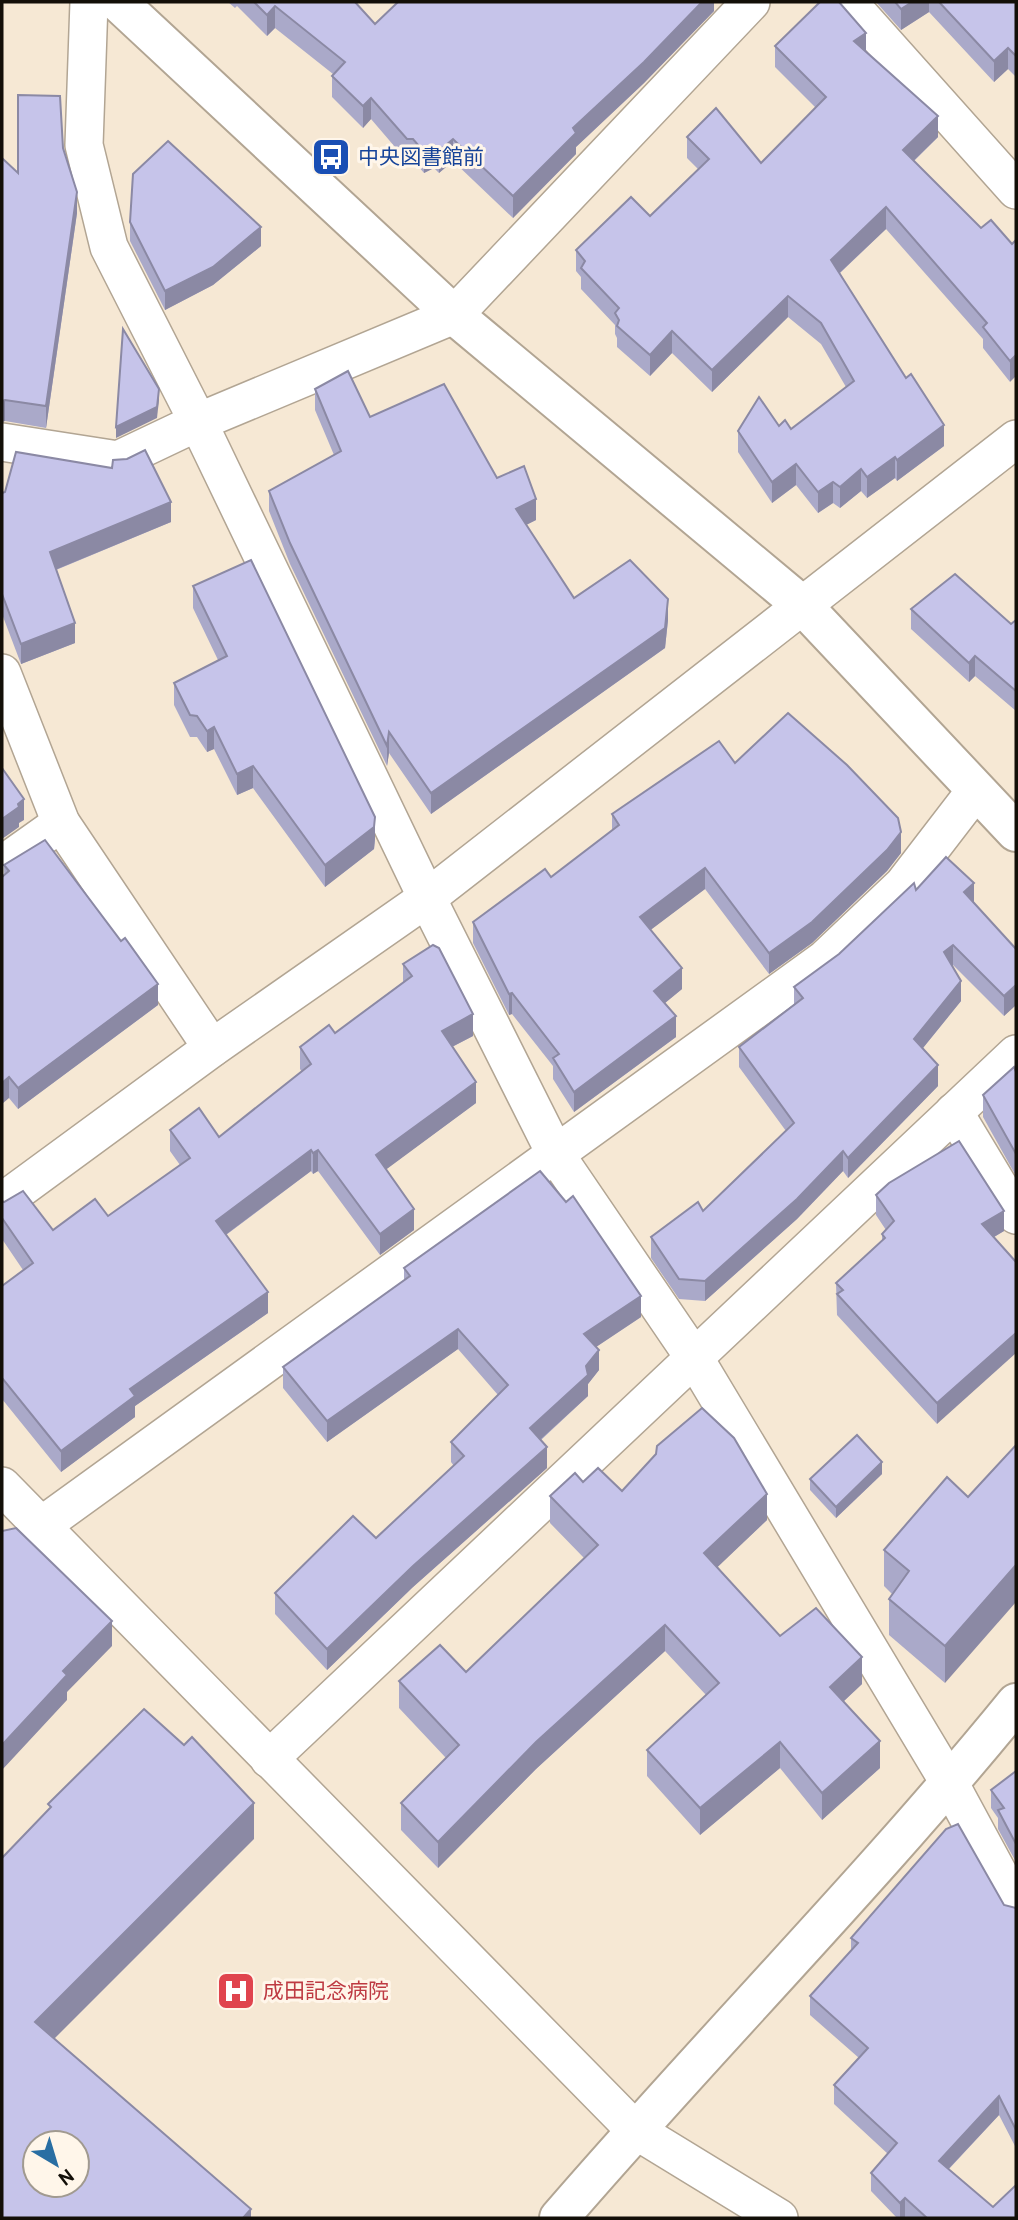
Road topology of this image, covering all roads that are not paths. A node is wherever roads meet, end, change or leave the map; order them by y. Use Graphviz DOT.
graph roads {
  1 [pos="89,2"];
  2 [pos="118,2"];
  3 [pos="751,2"];
  4 [pos="848,2"];
  5 [pos="1016,190"];
  6 [pos="454,316"];
  7 [pos="198,422"];
  8 [pos="1016,439"];
  9 [pos="2,442"];
  10 [pos="803,606"];
  11 [pos="2,673"];
  12 [pos="976,790"];
  13 [pos="61,823"];
  14 [pos="1016,832"];
  15 [pos="2,865"];
  16 [pos="427,898"];
  17 [pos="212,1048"];
  18 [pos="1016,1054"];
  19 [pos="954,1112"];
  20 [pos="556,1155"];
  21 [pos="2,1202"];
  22 [pos="1016,1215"];
  23 [pos="695,1359"];
  24 [pos="16,1511"];
  25 [pos="1016,1703"];
  26 [pos="269,1759"];
  27 [pos="950,1784"];
  28 [pos="1016,1906"];
  29 [pos="635,2130"];
  30 [pos="559,2218"];
  31 [pos="779,2218"];
  1 -- 7 [label="street"];
  2 -- 6 [label="street"];
  3 -- 6 [label="street"];
  4 -- 5 [label="street"];
  6 -- 7 [label="street"];
  6 -- 10 [label="street"];
  7 -- 9 [label="street"];
  7 -- 16 [label="street"];
  8 -- 10 [label="street"];
  10 -- 12 [label="street"];
  10 -- 16 [label="street"];
  11 -- 13 [label="street"];
  12 -- 14 [label="street"];
  12 -- 20 [label="street"];
  13 -- 15 [label="street"];
  13 -- 17 [label="street"];
  16 -- 17 [label="street"];
  16 -- 20 [label="street"];
  17 -- 21 [label="street"];
  18 -- 19 [label="street"];
  19 -- 22 [label="street"];
  19 -- 23 [label="street"];
  20 -- 23 [label="street"];
  20 -- 24 [label="street"];
  23 -- 26 [label="street"];
  23 -- 27 [label="street"];
  24 -- 26 [label="street"];
  25 -- 27 [label="street"];
  26 -- 29 [label="street"];
  27 -- 28 [label="street"];
  27 -- 29 [label="street"];
  29 -- 30 [label="street"];
  29 -- 31 [label="street"];
}
